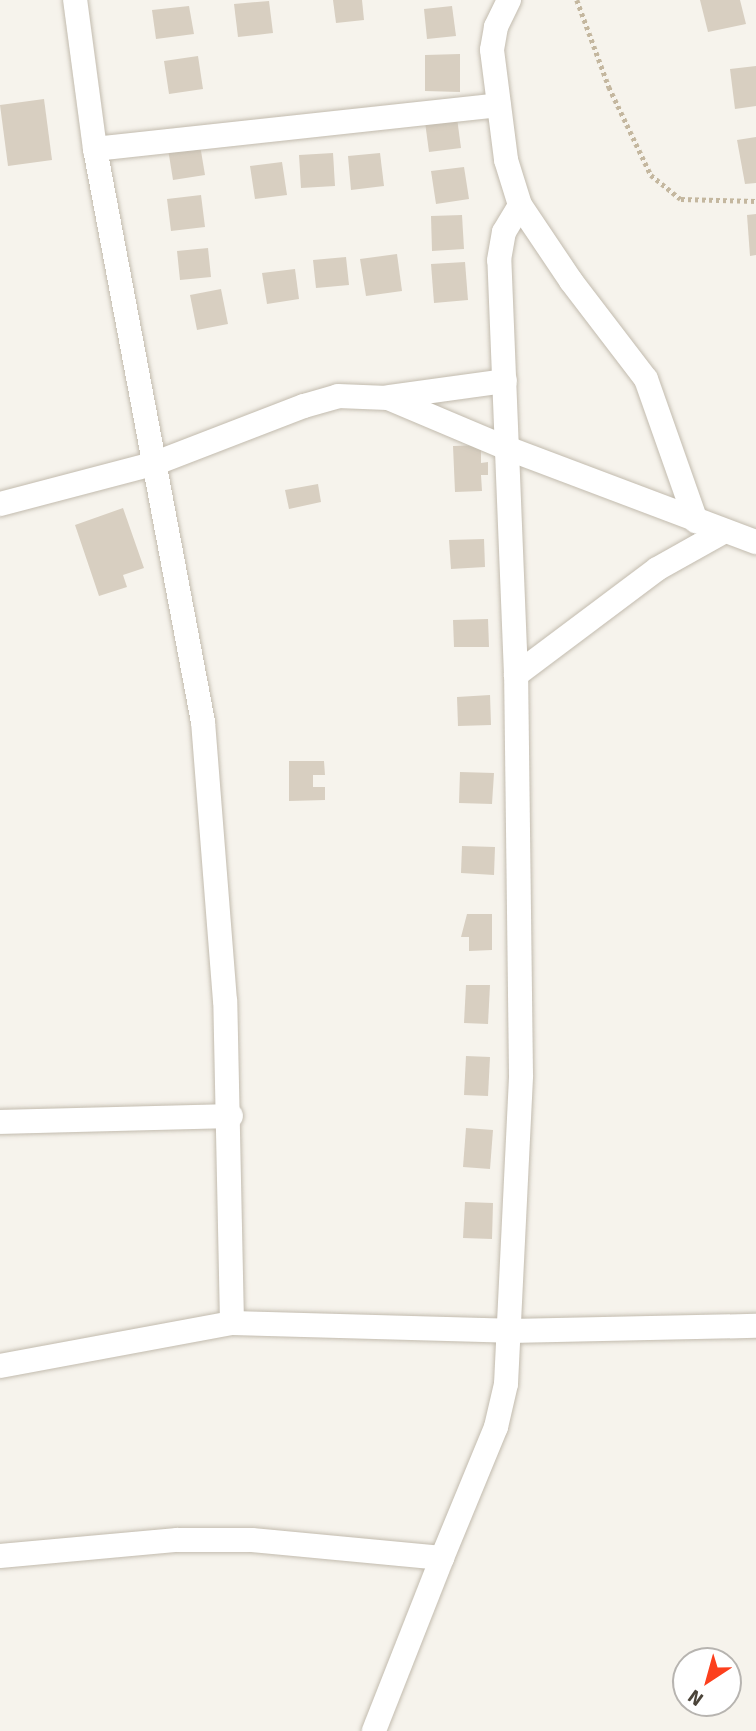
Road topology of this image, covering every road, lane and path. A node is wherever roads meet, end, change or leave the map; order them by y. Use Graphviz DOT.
graph roads {
  1 [pos="75,0"];
  2 [pos="509,0"];
  3 [pos="577,0"];
  4 [pos="499,105"];
  5 [pos="95,149"];
  6 [pos="756,201"];
  7 [pos="520,205"];
  8 [pos="505,381"];
  9 [pos="388,398"];
  10 [pos="504,447"];
  11 [pos="156,463"];
  12 [pos="0,504"];
  13 [pos="696,521"];
  14 [pos="723,532"];
  15 [pos="756,542"];
  16 [pos="516,675"];
  17 [pos="231,1116"];
  18 [pos="0,1122"];
  19 [pos="232,1323"];
  20 [pos="756,1326"];
  21 [pos="510,1331"];
  22 [pos="0,1366"];
  23 [pos="0,1556"];
  24 [pos="442,1558"];
  25 [pos="374,1731"];
  1 -- 5 [label="street"];
  2 -- 4 [label="street"];
  3 -- 6 [label="path"];
  4 -- 5 [label="street"];
  4 -- 7 [label="street"];
  5 -- 11 [label="street"];
  7 -- 8 [label="street"];
  7 -- 13 [label="street"];
  8 -- 9 [label="street"];
  8 -- 10 [label="street"];
  9 -- 10 [label="street"];
  9 -- 11 [label="street"];
  10 -- 13 [label="street"];
  10 -- 16 [label="street"];
  11 -- 12 [label="street"];
  11 -- 17 [label="street"];
  13 -- 14 [label="street"];
  14 -- 15 [label="street"];
  14 -- 16 [label="street"];
  16 -- 21 [label="street"];
  17 -- 18 [label="street"];
  17 -- 19 [label="street"];
  19 -- 21 [label="street"];
  19 -- 22 [label="street"];
  20 -- 21 [label="street"];
  21 -- 24 [label="street"];
  23 -- 24 [label="street"];
  24 -- 25 [label="street"];
}
